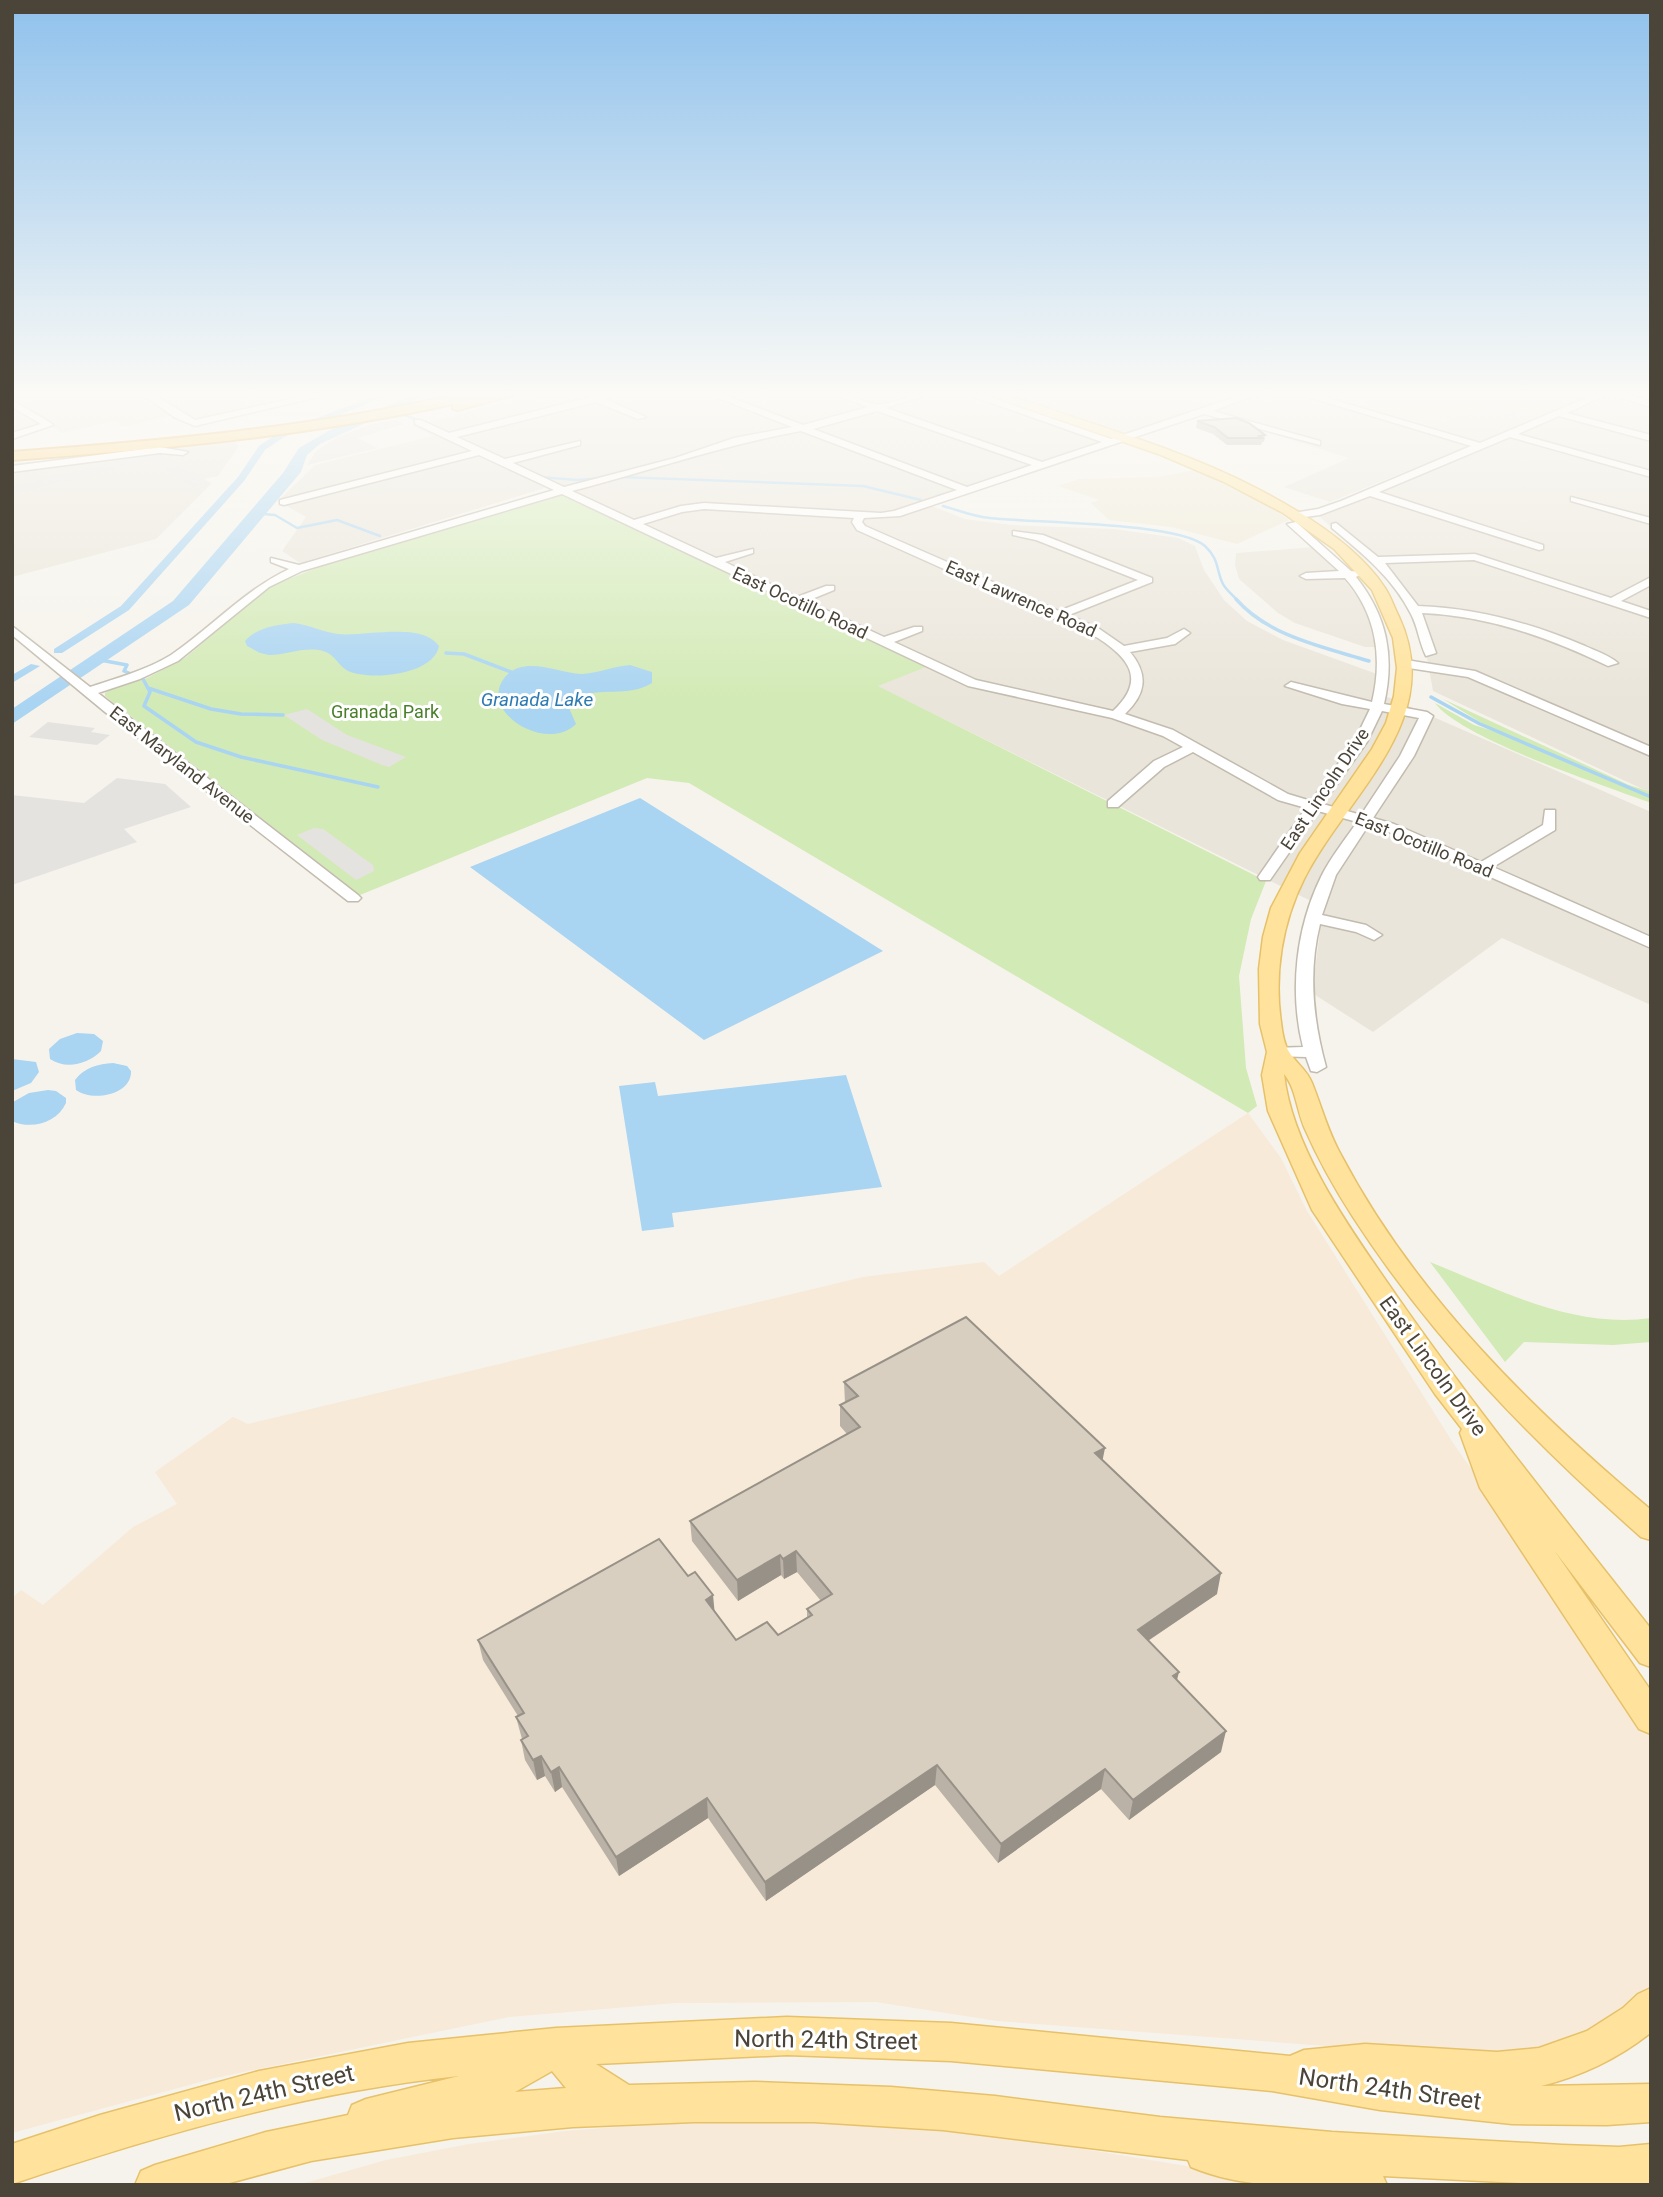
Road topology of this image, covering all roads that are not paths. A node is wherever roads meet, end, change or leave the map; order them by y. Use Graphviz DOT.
graph roads {
  1 [pos="301,498"];
  2 [pos="538,498"];
  3 [pos="574,498"];
  4 [pos="944,498"];
  5 [pos="1256,498"];
  6 [pos="1357,498"];
  7 [pos="1388,498"];
  8 [pos="1575,499"];
  9 [pos="284,502"];
  10 [pos="860,514"];
  11 [pos="1294,520"];
  12 [pos="1651,521"];
  13 [pos="632,524"];
  14 [pos="1336,526"];
  15 [pos="1017,533"];
  16 [pos="749,551"];
  17 [pos="275,560"];
  18 [pos="1377,560"];
  19 [pos="715,562"];
  20 [pos="1502,565"];
  21 [pos="298,569"];
  22 [pos="1365,573"];
  23 [pos="1348,574"];
  24 [pos="1306,576"];
  25 [pos="1651,580"];
  26 [pos="831,588"];
  27 [pos="796,601"];
  28 [pos="1612,602"];
  29 [pos="1416,609"];
  30 [pos="1058,615"];
  31 [pos="1651,615"];
  32 [pos="12,629"];
  33 [pos="918,629"];
  34 [pos="1184,633"];
  35 [pos="882,642"];
  36 [pos="1122,650"];
  37 [pos="1430,653"];
  38 [pos="1612,663"];
  39 [pos="1406,664"];
  40 [pos="1291,686"];
  41 [pos="89,692"];
  42 [pos="1377,707"];
  43 [pos="1400,710"];
  44 [pos="1116,715"];
  45 [pos="1195,746"];
  46 [pos="1651,752"];
  47 [pos="1113,804"];
  48 [pos="1315,806"];
  49 [pos="1337,811"];
  50 [pos="1550,813"];
  51 [pos="1365,818"];
  52 [pos="1483,867"];
  53 [pos="1265,877"];
  54 [pos="353,898"];
  55 [pos="1313,918"];
  56 [pos="1651,924"];
  57 [pos="1374,935"];
  58 [pos="1634,936"];
  59 [pos="1651,943"];
  60 [pos="1278,1052"];
  61 [pos="1465,1410"];
  62 [pos="1651,1528"];
  63 [pos="1651,1653"];
  64 [pos="1651,1718"];
  65 [pos="1651,2007"];
  66 [pos="555,2047"];
  67 [pos="1272,2072"];
  68 [pos="1651,2102"];
  69 [pos="627,2105"];
  70 [pos="1159,2137"];
  71 [pos="295,2146"];
  72 [pos="12,2164"];
  73 [pos="1651,2164"];
  74 [pos="155,2185"];
  75 [pos="1367,2185"];
  1 -- 9 [label="street"];
  2 -- 21 [label="street"];
  3 -- 13 [label="street, East Ocotillo Road"];
  4 -- 10 [label="street"];
  5 -- 11 [label="main road, East Lincoln Drive"];
  6 -- 11 [label="street"];
  7 -- 20 [label="street"];
  8 -- 12 [label="street"];
  10 -- 13 [label="street"];
  10 -- 30 [label="street, East Lawrence Road"];
  11 -- 22 [label="main road, East Lincoln Drive"];
  11 -- 23 [label="street, East Lincoln Drive"];
  13 -- 19 [label="street, East Ocotillo Road"];
  14 -- 18 [label="street"];
  15 -- 30 [label="street"];
  16 -- 19 [label="street"];
  17 -- 21 [label="street"];
  18 -- 20 [label="street"];
  18 -- 29 [label="street"];
  19 -- 27 [label="street, East Ocotillo Road"];
  20 -- 28 [label="street"];
  21 -- 41 [label="street"];
  22 -- 23 [label="street"];
  22 -- 39 [label="main road, East Lincoln Drive"];
  23 -- 24 [label="street"];
  23 -- 42 [label="street, East Lincoln Drive"];
  25 -- 28 [label="street"];
  26 -- 27 [label="street"];
  27 -- 35 [label="street, East Ocotillo Road"];
  28 -- 31 [label="street"];
  29 -- 37 [label="street"];
  29 -- 38 [label="street"];
  30 -- 36 [label="street, East Lawrence Road"];
  32 -- 41 [label="street, East Maryland Avenue"];
  33 -- 35 [label="street"];
  34 -- 36 [label="street"];
  35 -- 44 [label="street, East Ocotillo Road"];
  36 -- 44 [label="street, East Lawrence Road"];
  39 -- 43 [label="main road, East Lincoln Drive"];
  39 -- 46 [label="street"];
  40 -- 42 [label="street"];
  41 -- 54 [label="street, East Maryland Avenue"];
  42 -- 43 [label="street"];
  42 -- 48 [label="street, East Lincoln Drive"];
  43 -- 49 [label="main road, East Lincoln Drive"];
  43 -- 51 [label="street"];
  44 -- 45 [label="street, East Ocotillo Road"];
  45 -- 47 [label="street"];
  45 -- 48 [label="street, East Ocotillo Road"];
  48 -- 49 [label="street, East Ocotillo Road"];
  48 -- 53 [label="street, East Lincoln Drive"];
  49 -- 51 [label="street, East Ocotillo Road"];
  49 -- 60 [label="main road, East Lincoln Drive"];
  50 -- 52 [label="street"];
  51 -- 52 [label="street, East Ocotillo Road"];
  51 -- 55 [label="street"];
  52 -- 58 [label="street, East Ocotillo Road"];
  55 -- 57 [label="street"];
  55 -- 60 [label="street"];
  56 -- 58 [label="street"];
  58 -- 59 [label="street, East Ocotillo Road"];
  60 -- 61 [label="main road, East Lincoln Drive"];
  60 -- 62 [label="main road, East Lincoln Drive"];
  61 -- 63 [label="main road, East Lincoln Drive"];
  61 -- 64 [label="main road"];
  65 -- 67 [label="main road"];
  66 -- 67 [label="main road, North 24th Street"];
  66 -- 69 [label="main road"];
  66 -- 71 [label="main road"];
  66 -- 72 [label="main road, North 24th Street"];
  67 -- 68 [label="main road, North 24th Street"];
  69 -- 70 [label="main road"];
  69 -- 71 [label="main road"];
  70 -- 73 [label="main road"];
  70 -- 75 [label="main road"];
  71 -- 74 [label="main road"];
}
